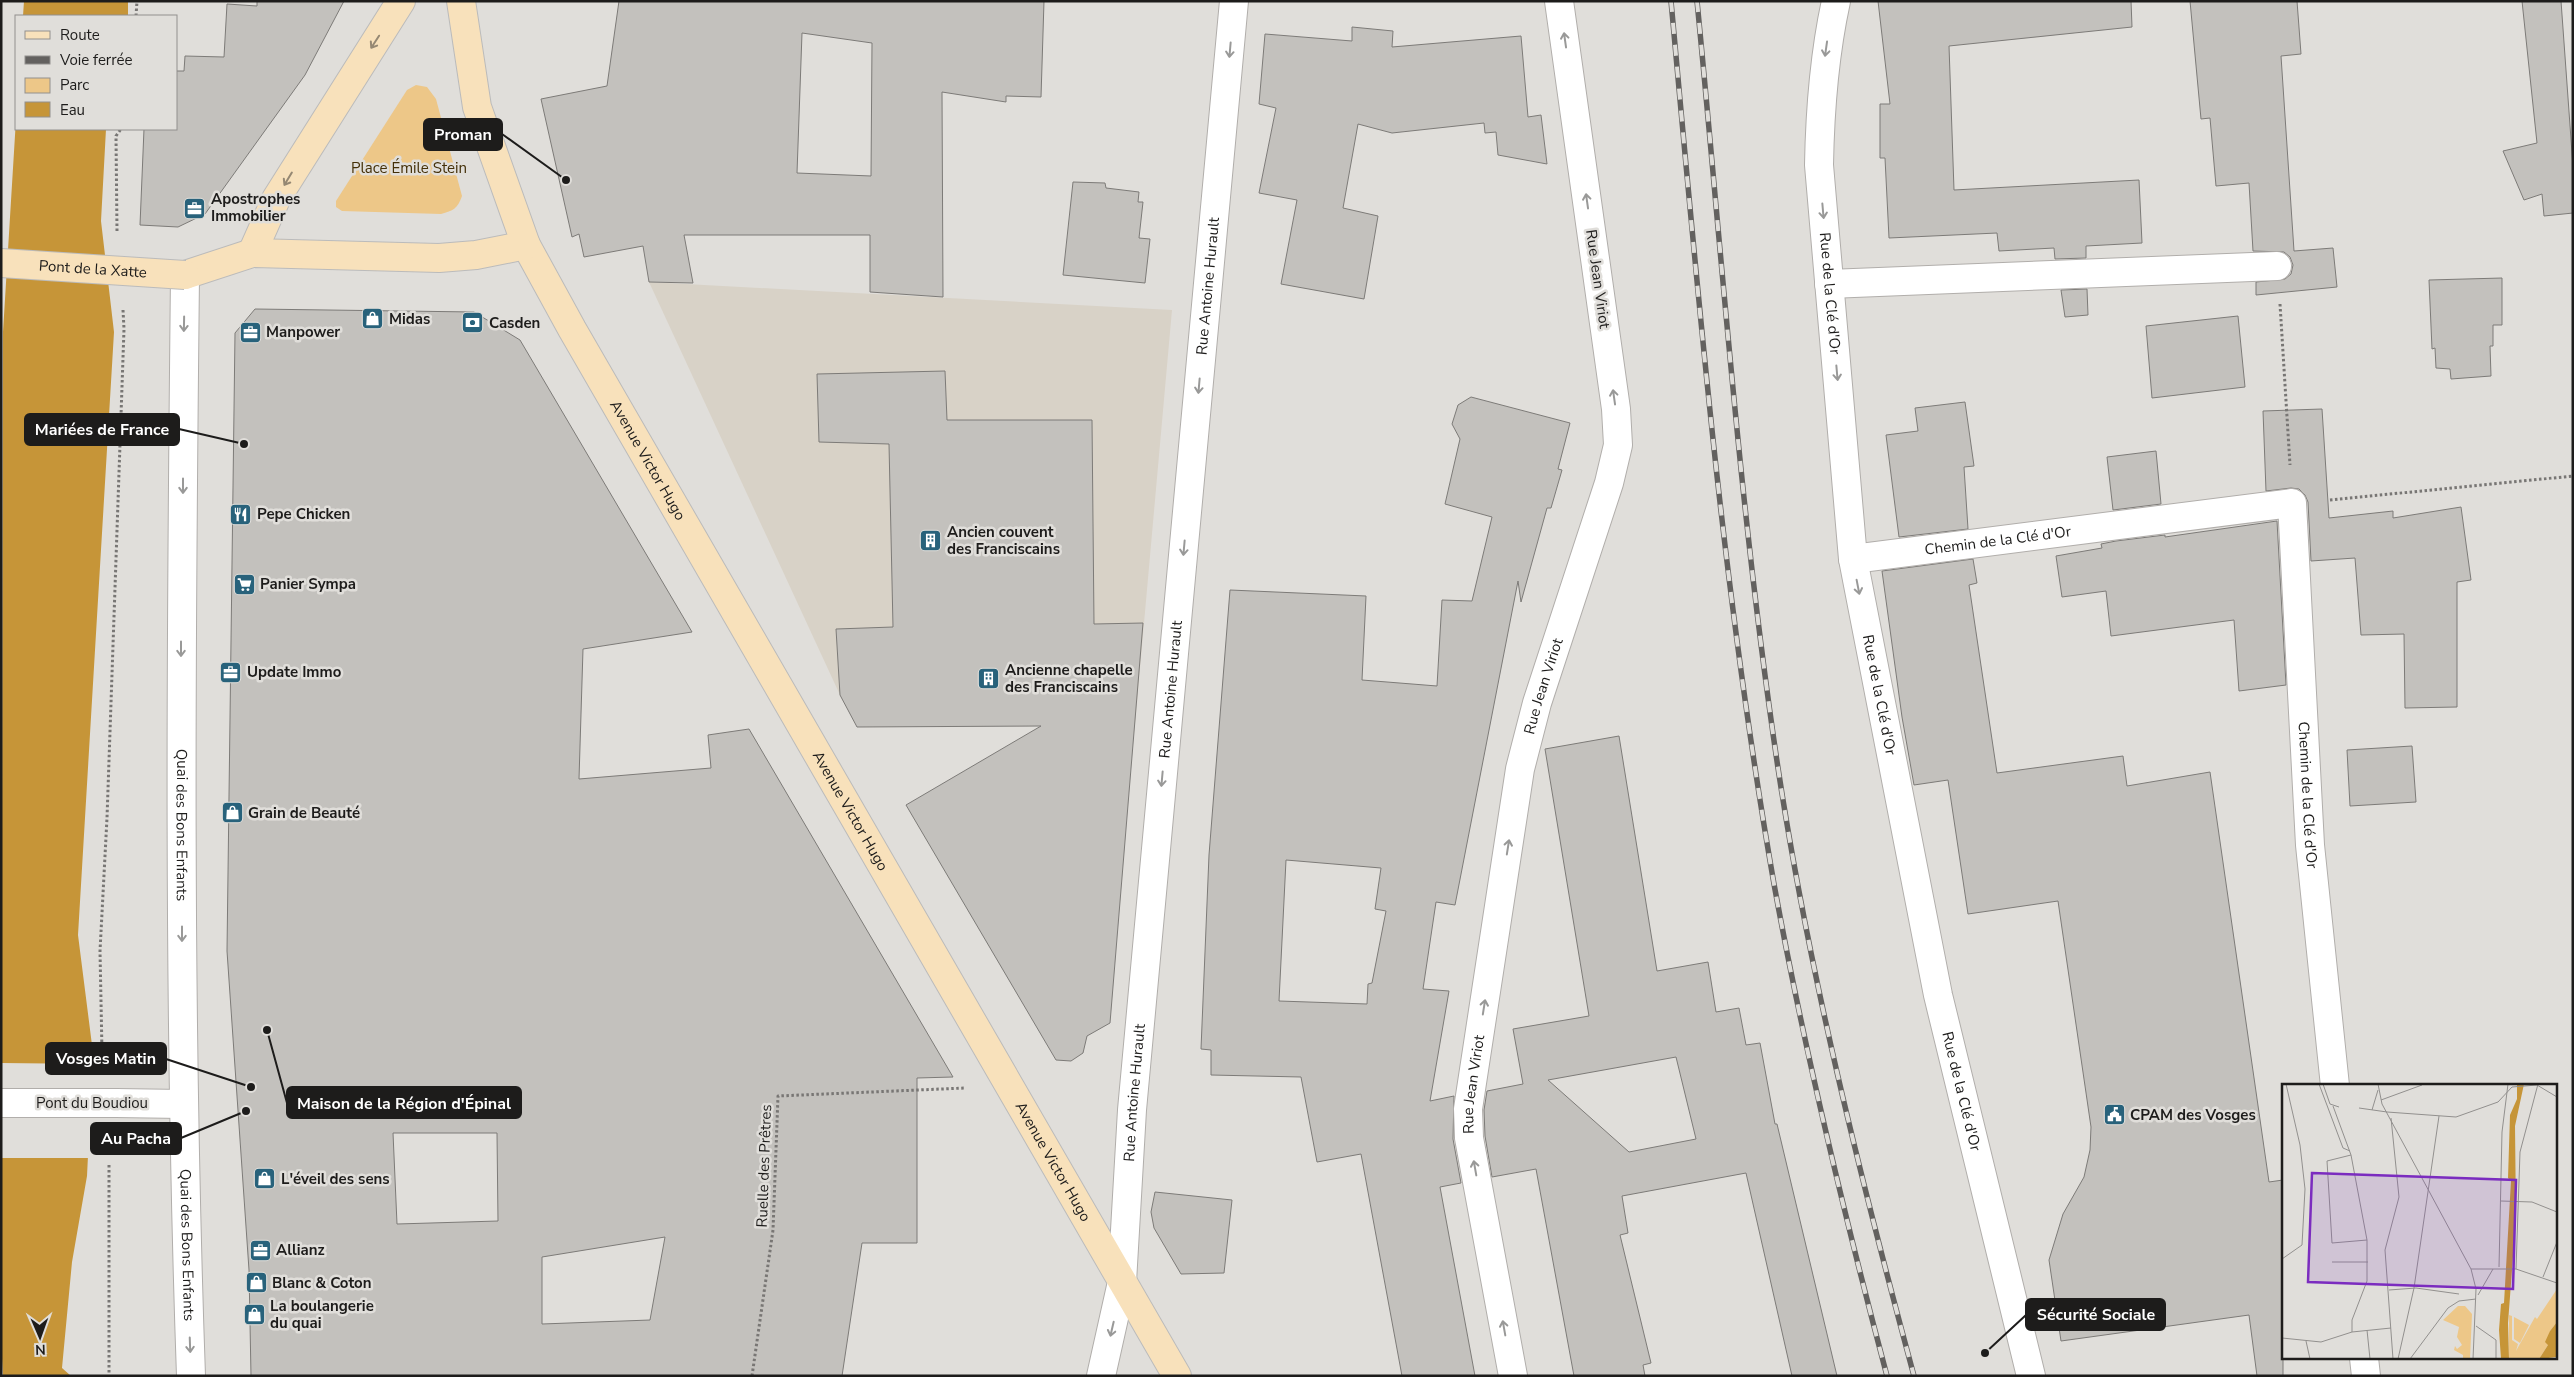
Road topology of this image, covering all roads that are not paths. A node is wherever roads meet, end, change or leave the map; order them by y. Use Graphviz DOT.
graph roads {
  1 [pos="401,1"];
  2 [pos="462,1"];
  3 [pos="1234,1"];
  4 [pos="1559,1"];
  5 [pos="1836,1"];
  6 [pos="526,245"];
  7 [pos="252,253"];
  8 [pos="1,263"];
  9 [pos="2277,266"];
  10 [pos="185,275"];
  11 [pos="1829,284"];
  12 [pos="1853,559"];
  13 [pos="2335,1084"];
  14 [pos="1,1103"];
  15 [pos="183,1104"];
  16 [pos="1122,1282"];
  17 [pos="2364,1360"];
  18 [pos="191,1376"];
  19 [pos="1101,1376"];
  20 [pos="1177,1376"];
  21 [pos="1513,1376"];
  22 [pos="2030,1376"];
  23 [pos="2366,1376"];
  1 -- 7 [label="main road, one-way"];
  2 -- 6 [label="main road"];
  3 -- 16 [label="street, Rue Antoine Hurault, one-way"];
  21 -- 4 [label="street, Rue Jean Viriot, one-way"];
  5 -- 11 [label="street, Rue de la Clé d'Or, one-way"];
  6 -- 7 [label="main road"];
  6 -- 16 [label="main road, Avenue Victor Hugo"];
  7 -- 10 [label="main road"];
  8 -- 10 [label="main road, Pont de la Xatte, bridge"];
  9 -- 11 [label="street"];
  10 -- 15 [label="street, Quai des Bons Enfants, one-way"];
  11 -- 12 [label="street, Rue de la Clé d'Or, one-way"];
  12 -- 13 [label="street, Chemin de la Clé d'Or"];
  12 -- 22 [label="street, Rue de la Clé d'Or, one-way"];
  14 -- 15 [label="street, Pont du Boudiou, bridge"];
  15 -- 18 [label="street, Quai des Bons Enfants, one-way"];
  16 -- 19 [label="street, Rue Antoine Hurault, one-way"];
  16 -- 20 [label="main road, Avenue Victor Hugo"];
  17 -- 23 [label="street"];
}
